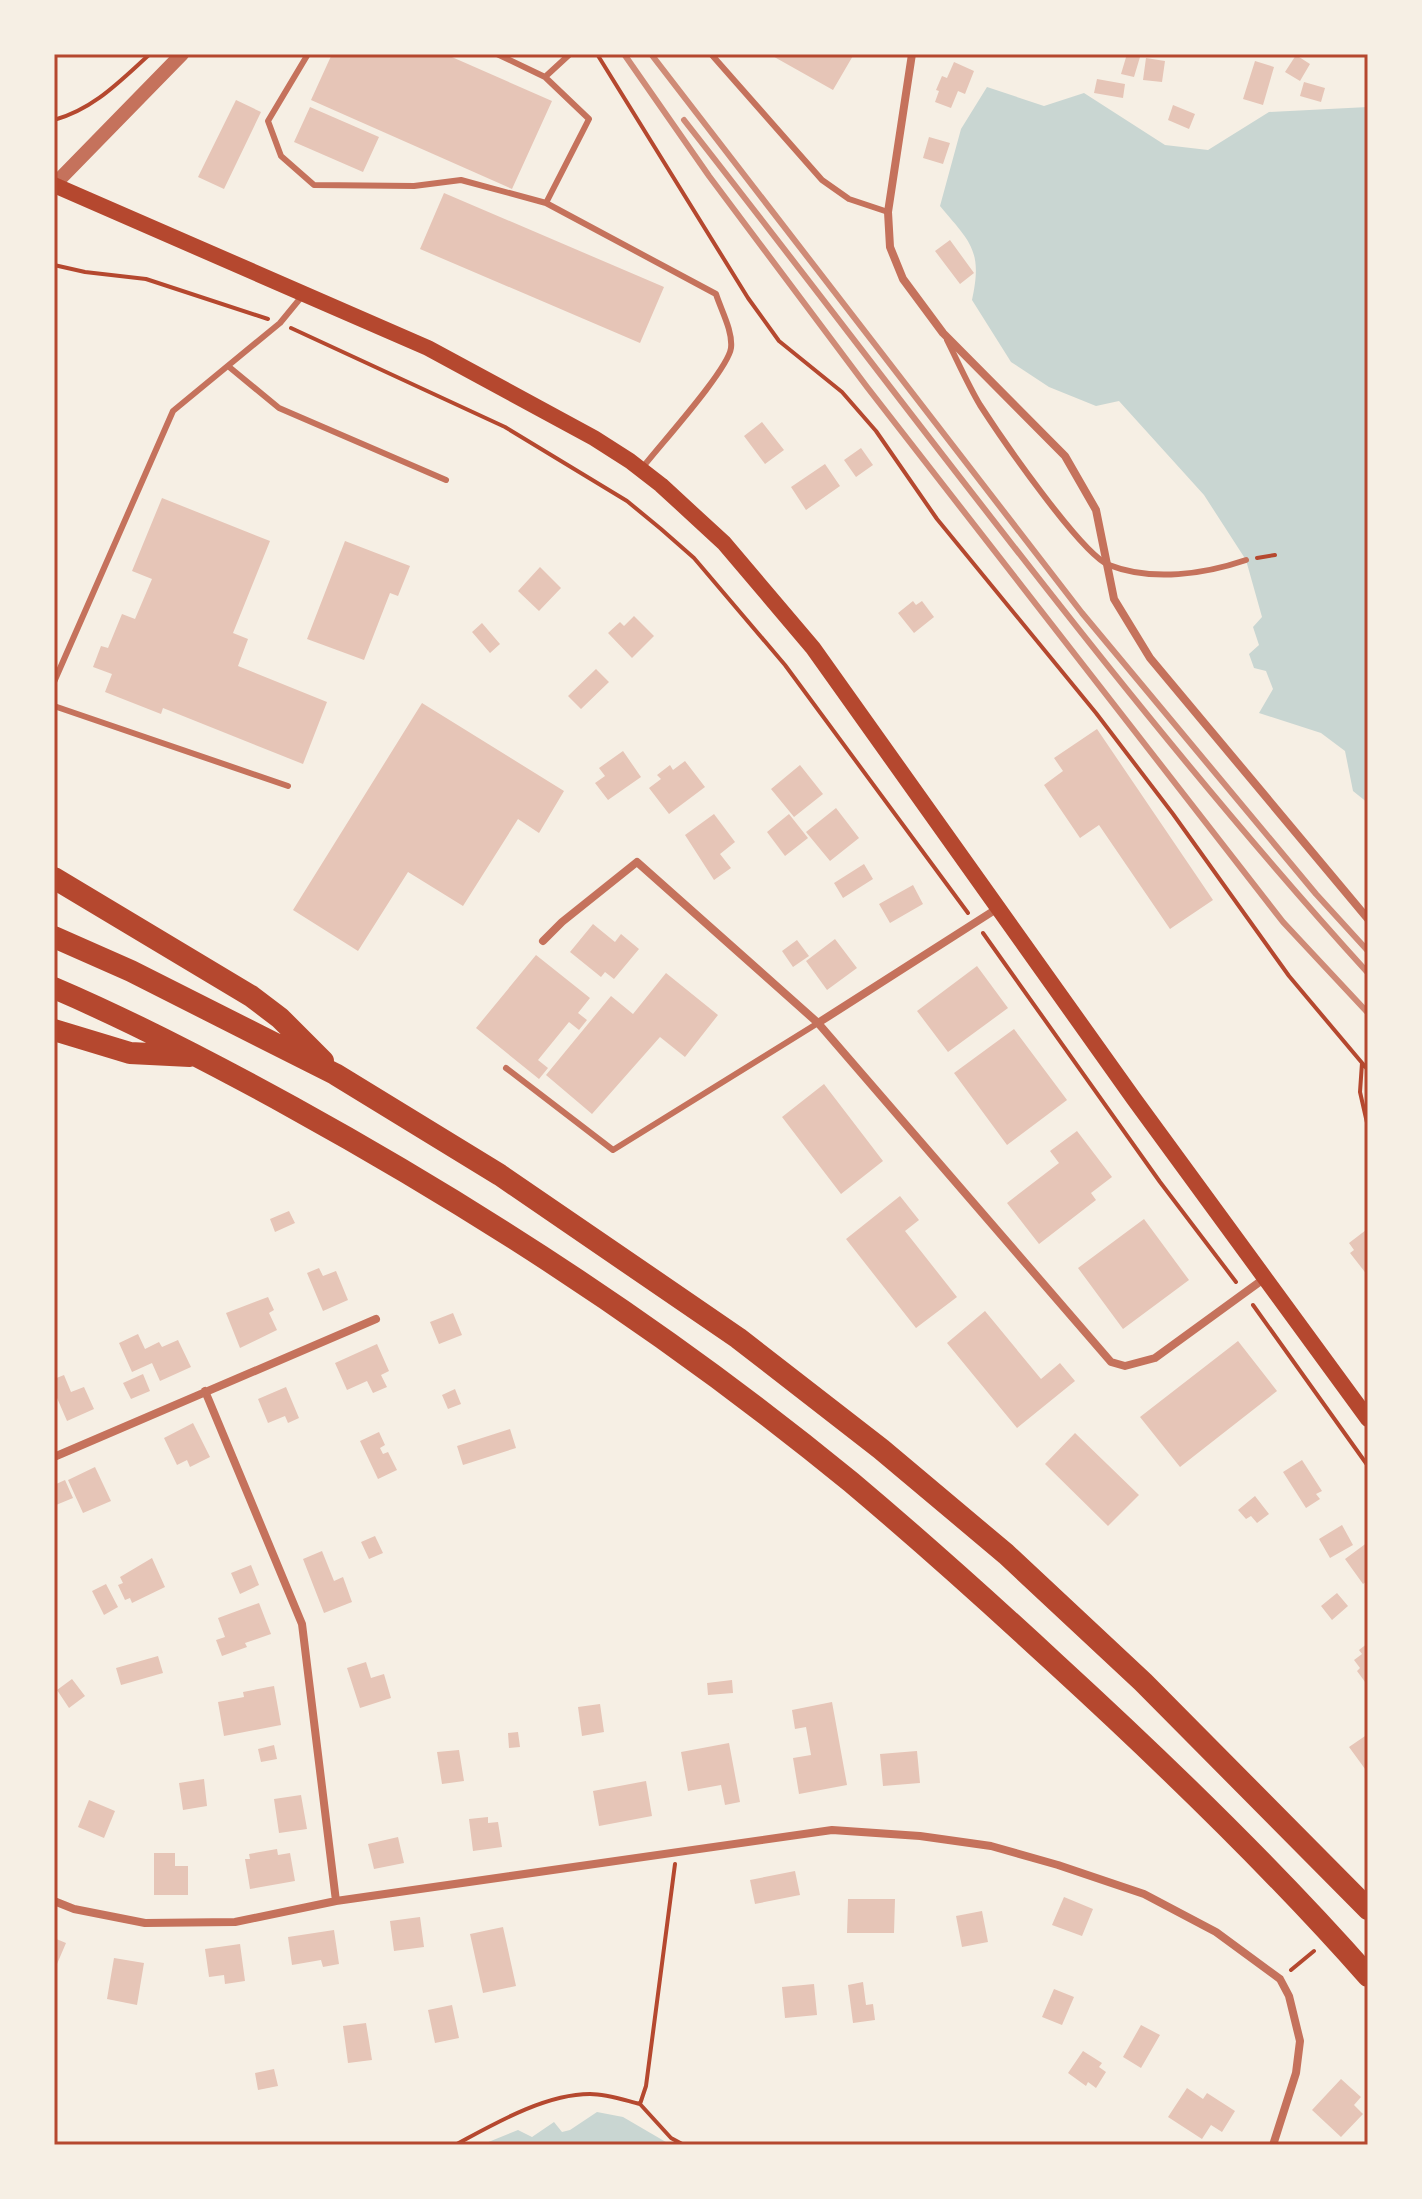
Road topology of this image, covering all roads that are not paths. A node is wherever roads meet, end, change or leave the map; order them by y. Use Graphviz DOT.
graph roads {
  1 [pos="182,54"];
  2 [pos="308,54"];
  3 [pos="497,54"];
  4 [pos="570,54"];
  5 [pos="711,54"];
  6 [pos="912,54"];
  7 [pos="545,77"];
  8 [pos="54,185"];
  9 [pos="546,203"];
  10 [pos="888,212"];
  11 [pos="303,295"];
  12 [pos="943,333"];
  13 [pos="228,366"];
  14 [pos="641,469"];
  15 [pos="446,480"];
  16 [pos="1246,560"];
  17 [pos="1107,565"];
  18 [pos="54,682"];
  19 [pos="54,706"];
  20 [pos="288,786"];
  21 [pos="54,878"];
  22 [pos="998,908"];
  23 [pos="1368,919"];
  24 [pos="54,937"];
  25 [pos="543,941"];
  26 [pos="54,988"];
  27 [pos="818,1023"];
  28 [pos="54,1030"];
  29 [pos="199,1056"];
  30 [pos="506,1068"];
  31 [pos="335,1074"];
  32 [pos="1266,1278"];
  33 [pos="376,1319"];
  34 [pos="205,1391"];
  35 [pos="1368,1419"];
  36 [pos="54,1457"];
  37 [pos="54,1901"];
  38 [pos="336,1901"];
  39 [pos="1368,1909"];
  40 [pos="1368,1976"];
  41 [pos="1273,2145"];
  1 -- 8 [label="street"];
  2 -- 9 [label="lane"];
  3 -- 7 [label="lane"];
  4 -- 7 [label="lane"];
  5 -- 10 [label="lane"];
  6 -- 10 [label="street"];
  7 -- 9 [label="lane"];
  8 -- 11 [label="main road"];
  9 -- 14 [label="lane"];
  10 -- 12 [label="street"];
  11 -- 13 [label="lane"];
  11 -- 14 [label="main road"];
  12 -- 17 [label="lane"];
  12 -- 17 [label="street"];
  13 -- 15 [label="lane"];
  13 -- 18 [label="lane"];
  14 -- 22 [label="main road"];
  16 -- 17 [label="lane"];
  17 -- 23 [label="street"];
  19 -- 20 [label="lane"];
  21 -- 31 [label="highway"];
  22 -- 27 [label="street"];
  22 -- 32 [label="main road"];
  24 -- 31 [label="highway"];
  25 -- 27 [label="street"];
  26 -- 29 [label="highway"];
  27 -- 30 [label="lane"];
  27 -- 32 [label="street"];
  28 -- 29 [label="highway"];
  29 -- 40 [label="highway"];
  31 -- 39 [label="highway"];
  32 -- 35 [label="main road"];
  33 -- 34 [label="street"];
  34 -- 36 [label="street"];
  34 -- 38 [label="street"];
  37 -- 38 [label="street"];
  38 -- 41 [label="street"];
}
